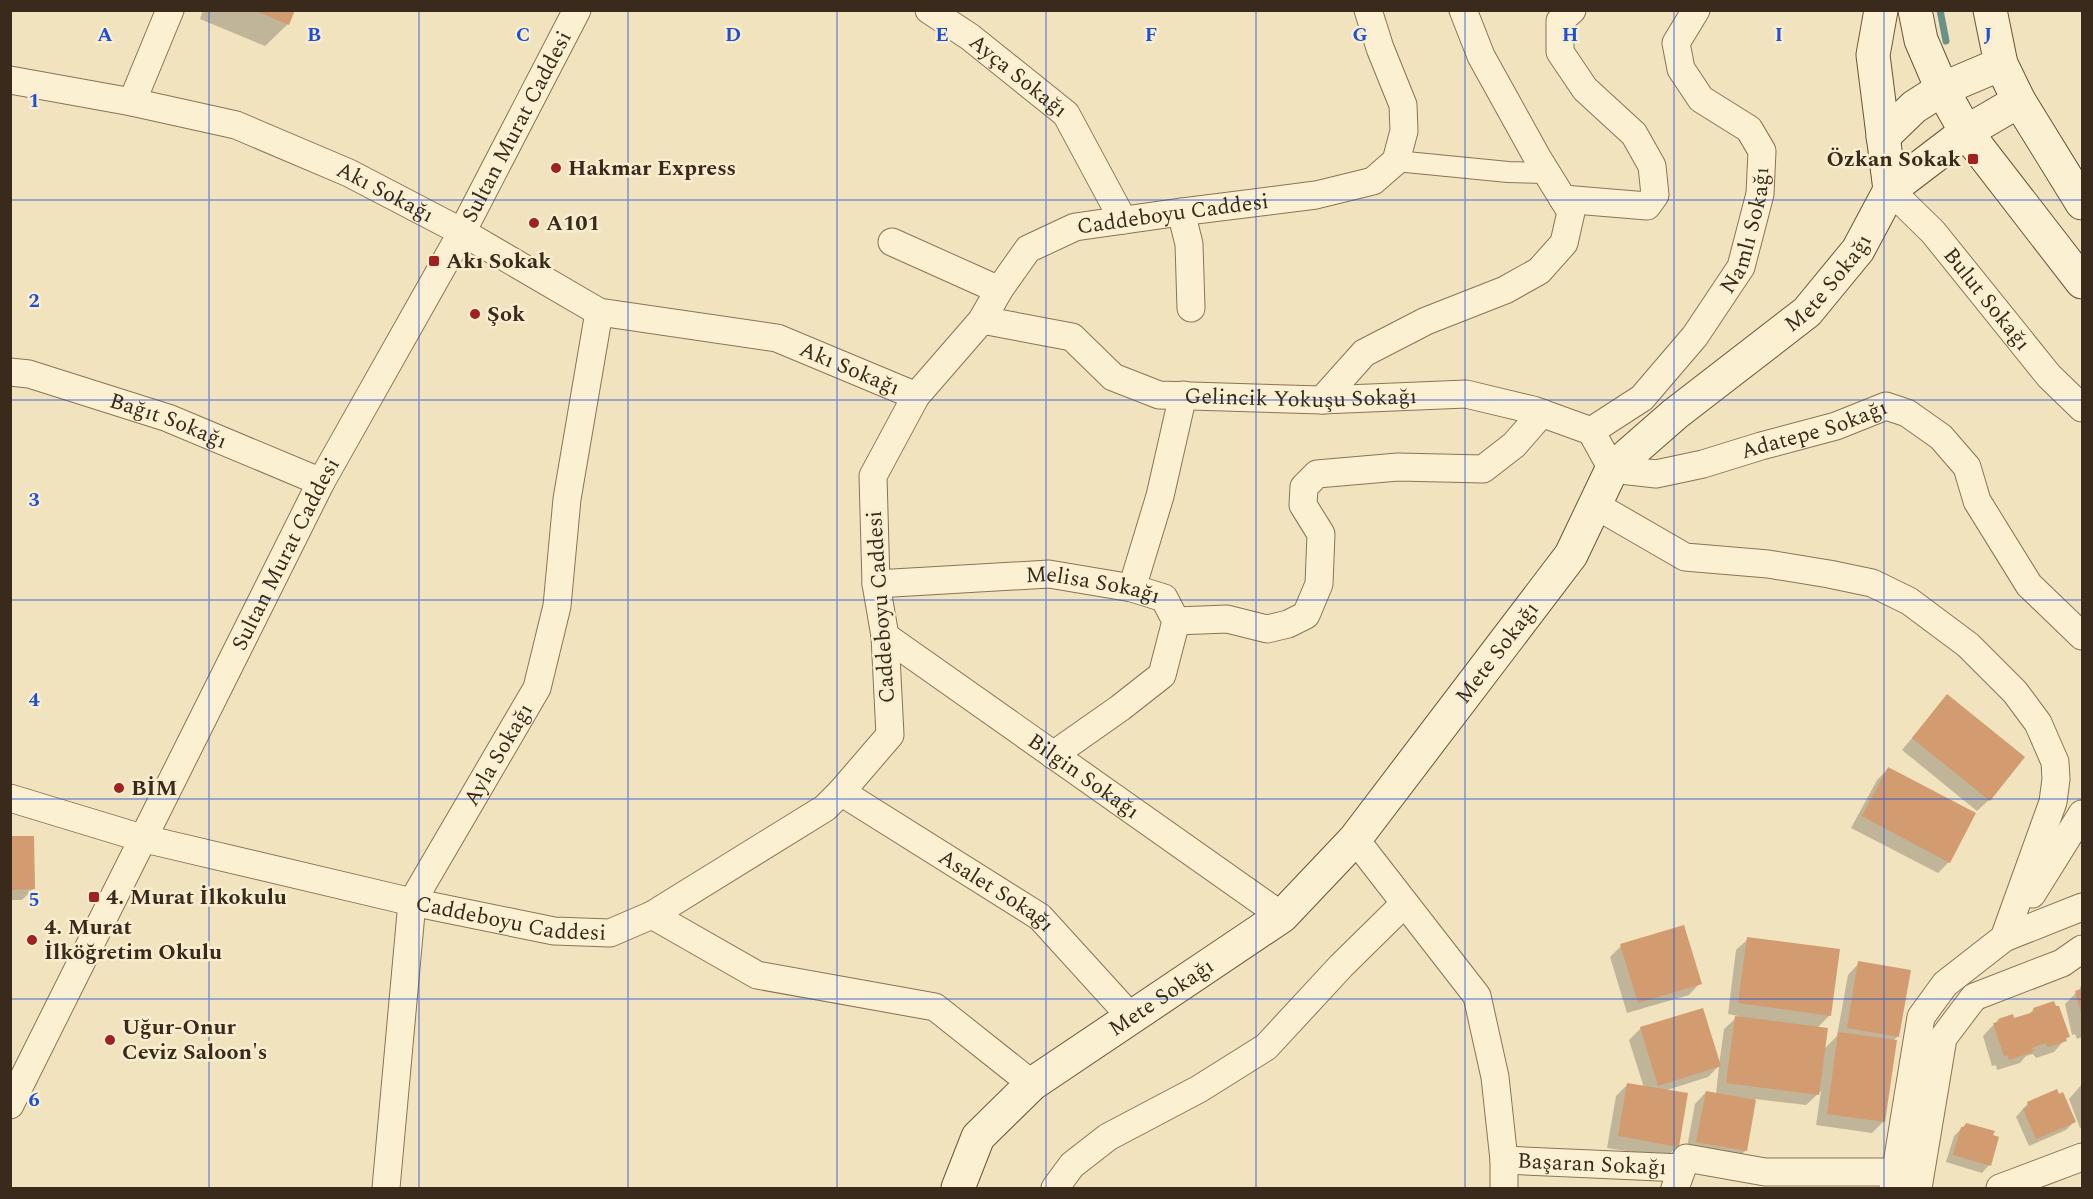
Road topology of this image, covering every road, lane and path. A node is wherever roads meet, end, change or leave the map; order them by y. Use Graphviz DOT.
graph roads {
  1 [pos="170,10"];
  2 [pos="578,10"];
  3 [pos="928,10"];
  4 [pos="1368,10"];
  5 [pos="1463,10"];
  6 [pos="1572,10"];
  7 [pos="1696,10"];
  8 [pos="1881,10"];
  9 [pos="1915,10"];
  10 [pos="1990,10"];
  11 [pos="2001,64"];
  12 [pos="10,80"];
  13 [pos="1942,89"];
  14 [pos="2019,101"];
  15 [pos="132,102"];
  16 [pos="1965,132"];
  17 [pos="1883,137"];
  18 [pos="1396,161"];
  19 [pos="1547,173"];
  20 [pos="1890,190"];
  21 [pos="1563,199"];
  22 [pos="2082,203"];
  23 [pos="1181,212"];
  24 [pos="1123,220"];
  25 [pos="462,232"];
  26 [pos="892,242"];
  27 [pos="2082,282"];
  28 [pos="999,290"];
  29 [pos="1191,308"];
  30 [pos="599,312"];
  31 [pos="982,320"];
  32 [pos="10,372"];
  33 [pos="1183,395"];
  34 [pos="916,396"];
  35 [pos="1322,400"];
  36 [pos="2082,408"];
  37 [pos="1542,413"];
  38 [pos="1591,431"];
  39 [pos="1612,469"];
  40 [pos="321,482"];
  41 [pos="1595,505"];
  42 [pos="876,584"];
  43 [pos="1132,588"];
  44 [pos="1176,621"];
  45 [pos="885,636"];
  46 [pos="2082,636"];
  47 [pos="1053,755"];
  48 [pos="841,792"];
  49 [pos="10,798"];
  50 [pos="2082,814"];
  51 [pos="145,839"];
  52 [pos="1355,839"];
  53 [pos="412,902"];
  54 [pos="1404,904"];
  55 [pos="2082,907"];
  56 [pos="652,915"];
  57 [pos="1282,916"];
  58 [pos="2004,938"];
  59 [pos="2077,955"];
  60 [pos="1131,1017"];
  61 [pos="1032,1084"];
  62 [pos="10,1105"];
  63 [pos="2082,1157"];
  64 [pos="1504,1160"];
  65 [pos="1681,1172"];
  66 [pos="1895,1180"];
  67 [pos="386,1188"];
  68 [pos="958,1188"];
  69 [pos="1055,1188"];
  70 [pos="1504,1188"];
  71 [pos="1918,1188"];
  72 [pos="2000,1188"];
  1 -- 15 [label="street"];
  2 -- 25 [label="street, Sultan Murat Caddesi"];
  3 -- 24 [label="street, Ayça Sokağı"];
  4 -- 18 [label="street"];
  5 -- 19 [label="street"];
  6 -- 21 [label="street"];
  7 -- 38 [label="street, Namlı Sokağı"];
  8 -- 17 [label="main road"];
  9 -- 13 [label="main road"];
  10 -- 11 [label="main road"];
  11 -- 13 [label="main road"];
  11 -- 14 [label="main road"];
  12 -- 15 [label="street, Akı Sokağı"];
  13 -- 16 [label="main road"];
  13 -- 17 [label="main road"];
  14 -- 16 [label="main road, Mete Sokağı"];
  14 -- 22 [label="main road"];
  15 -- 25 [label="street, Akı Sokağı"];
  16 -- 20 [label="main road, Mete Sokağı"];
  16 -- 27 [label="main road"];
  17 -- 20 [label="main road"];
  18 -- 19 [label="street"];
  18 -- 23 [label="street, Caddeboyu Caddesi"];
  19 -- 21 [label="street"];
  20 -- 36 [label="street, Bulut Sokağı"];
  20 -- 39 [label="main road, Mete Sokağı"];
  21 -- 35 [label="street"];
  23 -- 24 [label="street, Caddeboyu Caddesi"];
  23 -- 29 [label="street"];
  24 -- 28 [label="street, Caddeboyu Caddesi"];
  25 -- 30 [label="street, Akı Sokağı"];
  25 -- 40 [label="street, Sultan Murat Caddesi"];
  26 -- 28 [label="street"];
  28 -- 31 [label="street, Caddeboyu Caddesi"];
  30 -- 34 [label="street, Akı Sokağı"];
  30 -- 53 [label="street, Ayla Sokağı"];
  31 -- 33 [label="street, Gelincik Yokuşu Sokağı"];
  31 -- 34 [label="street, Caddeboyu Caddesi"];
  32 -- 40 [label="street, Bağıt Sokağı"];
  33 -- 35 [label="street, Gelincik Yokuşu Sokağı"];
  33 -- 43 [label="street"];
  34 -- 42 [label="street, Caddeboyu Caddesi"];
  35 -- 37 [label="street, Gelincik Yokuşu Sokağı"];
  37 -- 38 [label="street, Gelincik Yokuşu Sokağı"];
  37 -- 44 [label="street"];
  38 -- 39 [label="street"];
  39 -- 41 [label="main road, Mete Sokağı"];
  39 -- 46 [label="street, Adatepe Sokağı"];
  40 -- 51 [label="street, Sultan Murat Caddesi"];
  41 -- 52 [label="main road, Mete Sokağı"];
  41 -- 58 [label="street"];
  42 -- 43 [label="street, Melisa Sokağı"];
  42 -- 45 [label="street, Caddeboyu Caddesi"];
  43 -- 44 [label="street, Melisa Sokağı"];
  44 -- 47 [label="street, Melisa Sokağı"];
  45 -- 47 [label="street, Bilgin Sokağı"];
  45 -- 48 [label="street, Caddeboyu Caddesi"];
  47 -- 57 [label="street, Bilgin Sokağı"];
  48 -- 56 [label="street, Caddeboyu Caddesi"];
  48 -- 60 [label="street, Asalet Sokağı"];
  49 -- 51 [label="street, Caddeboyu Caddesi"];
  50 -- 58 [label="street"];
  51 -- 53 [label="street, Caddeboyu Caddesi"];
  51 -- 62 [label="street, Sultan Murat Caddesi"];
  52 -- 54 [label="street"];
  52 -- 57 [label="main road, Mete Sokağı"];
  53 -- 56 [label="street, Caddeboyu Caddesi"];
  53 -- 67 [label="street, Ayla Sokağı"];
  54 -- 64 [label="street"];
  54 -- 69 [label="street"];
  55 -- 58 [label="street"];
  56 -- 61 [label="street"];
  57 -- 60 [label="main road, Mete Sokağı"];
  58 -- 66 [label="street"];
  59 -- 71 [label="street"];
  60 -- 61 [label="main road, Mete Sokağı"];
  61 -- 68 [label="main road, Mete Sokağı"];
  63 -- 72 [label="street"];
  64 -- 65 [label="street, Başaran Sokağı"];
  64 -- 70 [label="street"];
  65 -- 66 [label="street, Başaran Sokağı"];
}
